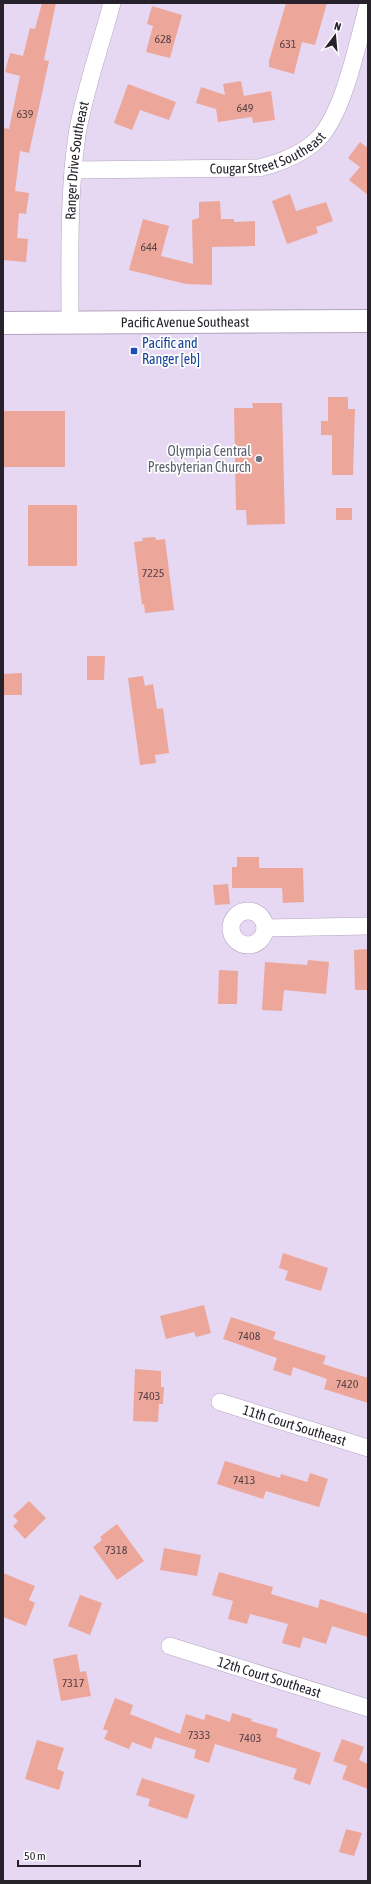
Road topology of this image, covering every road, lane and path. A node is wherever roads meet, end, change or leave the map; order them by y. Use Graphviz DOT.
graph roads {
  1 [pos="112,3"];
  2 [pos="368,5"];
  3 [pos="73,170"];
  4 [pos="368,321"];
  5 [pos="3,323"];
  6 [pos="70,323"];
  7 [pos="368,926"];
  8 [pos="265,928"];
  9 [pos="220,1402"];
  10 [pos="368,1448"];
  11 [pos="170,1646"];
  12 [pos="368,1708"];
  1 -- 3 [label="street, Ranger Drive Southeast"];
  2 -- 3 [label="street, Cougar Street Southeast"];
  3 -- 6 [label="street, Ranger Drive Southeast"];
  4 -- 6 [label="main road, Pacific Avenue Southeast"];
  5 -- 6 [label="main road, Pacific Avenue Southeast"];
  7 -- 8 [label="street"];
  9 -- 10 [label="street, 11th Court Southeast"];
  11 -- 12 [label="street, 12th Court Southeast"];
}
